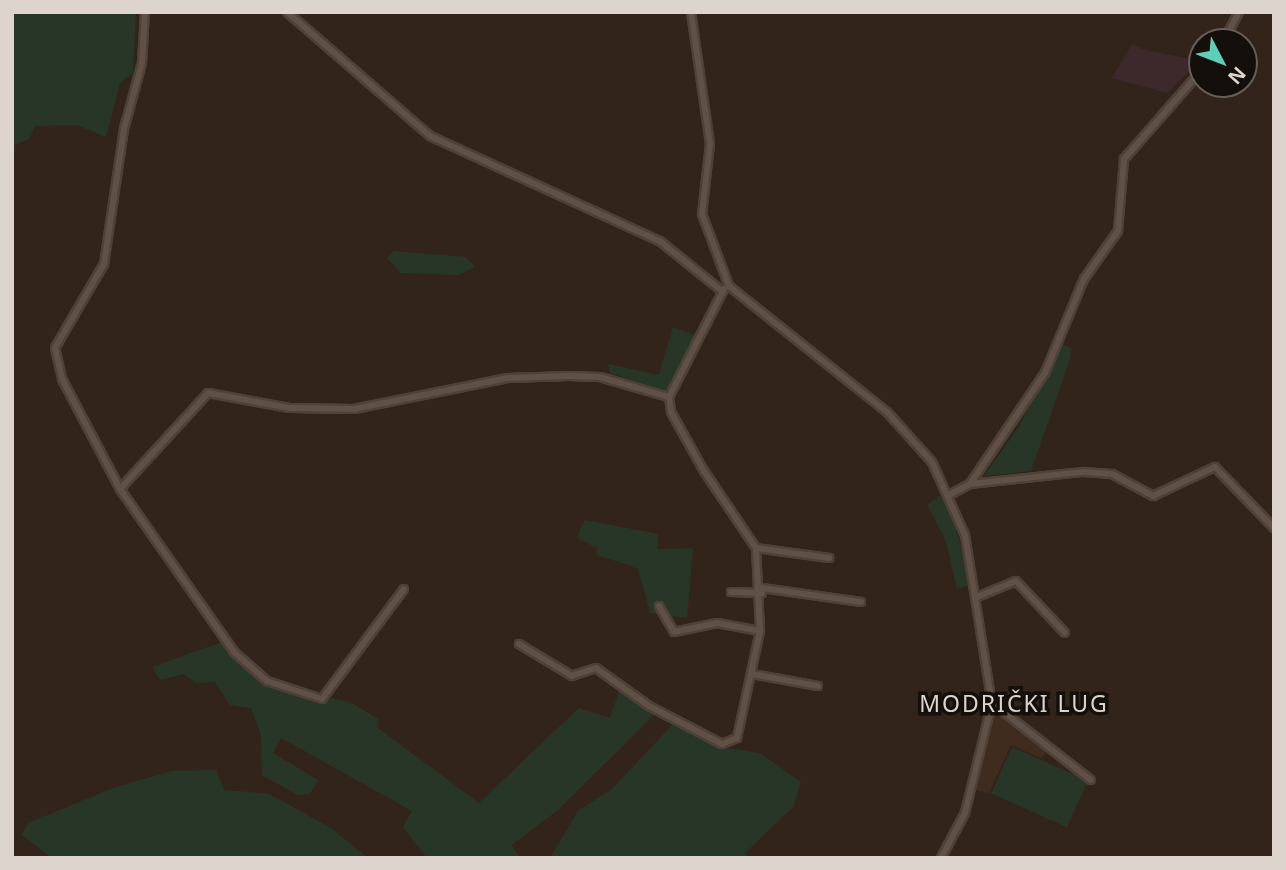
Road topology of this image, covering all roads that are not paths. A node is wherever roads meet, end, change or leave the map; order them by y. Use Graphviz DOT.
graph roads {
  1 [pos="145,12"];
  2 [pos="287,12"];
  3 [pos="691,12"];
  4 [pos="1239,12"];
  5 [pos="1230,28"];
  6 [pos="1188,86"];
  7 [pos="726,288"];
  8 [pos="669,397"];
  9 [pos="970,484"];
  10 [pos="120,489"];
  11 [pos="951,494"];
  12 [pos="1274,528"];
  13 [pos="756,548"];
  14 [pos="829,558"];
  15 [pos="404,589"];
  16 [pos="762,590"];
  17 [pos="731,592"];
  18 [pos="977,597"];
  19 [pos="860,602"];
  20 [pos="659,606"];
  21 [pos="760,631"];
  22 [pos="1065,633"];
  23 [pos="519,644"];
  24 [pos="751,674"];
  25 [pos="818,686"];
  26 [pos="992,703"];
  27 [pos="1091,780"];
  28 [pos="941,858"];
  1 -- 10 [label="street"];
  2 -- 7 [label="street"];
  3 -- 7 [label="street"];
  4 -- 5 [label="street"];
  6 -- 9 [label="street"];
  7 -- 8 [label="street"];
  7 -- 11 [label="street"];
  8 -- 10 [label="street"];
  8 -- 13 [label="street"];
  9 -- 11 [label="street"];
  9 -- 12 [label="street"];
  10 -- 15 [label="street"];
  11 -- 18 [label="street"];
  13 -- 14 [label="street"];
  13 -- 16 [label="street"];
  16 -- 17 [label="street"];
  16 -- 19 [label="street"];
  16 -- 21 [label="street"];
  18 -- 22 [label="street"];
  18 -- 26 [label="street"];
  20 -- 21 [label="street"];
  21 -- 24 [label="street"];
  23 -- 24 [label="street"];
  24 -- 25 [label="street"];
  26 -- 27 [label="street"];
  26 -- 28 [label="street"];
}
